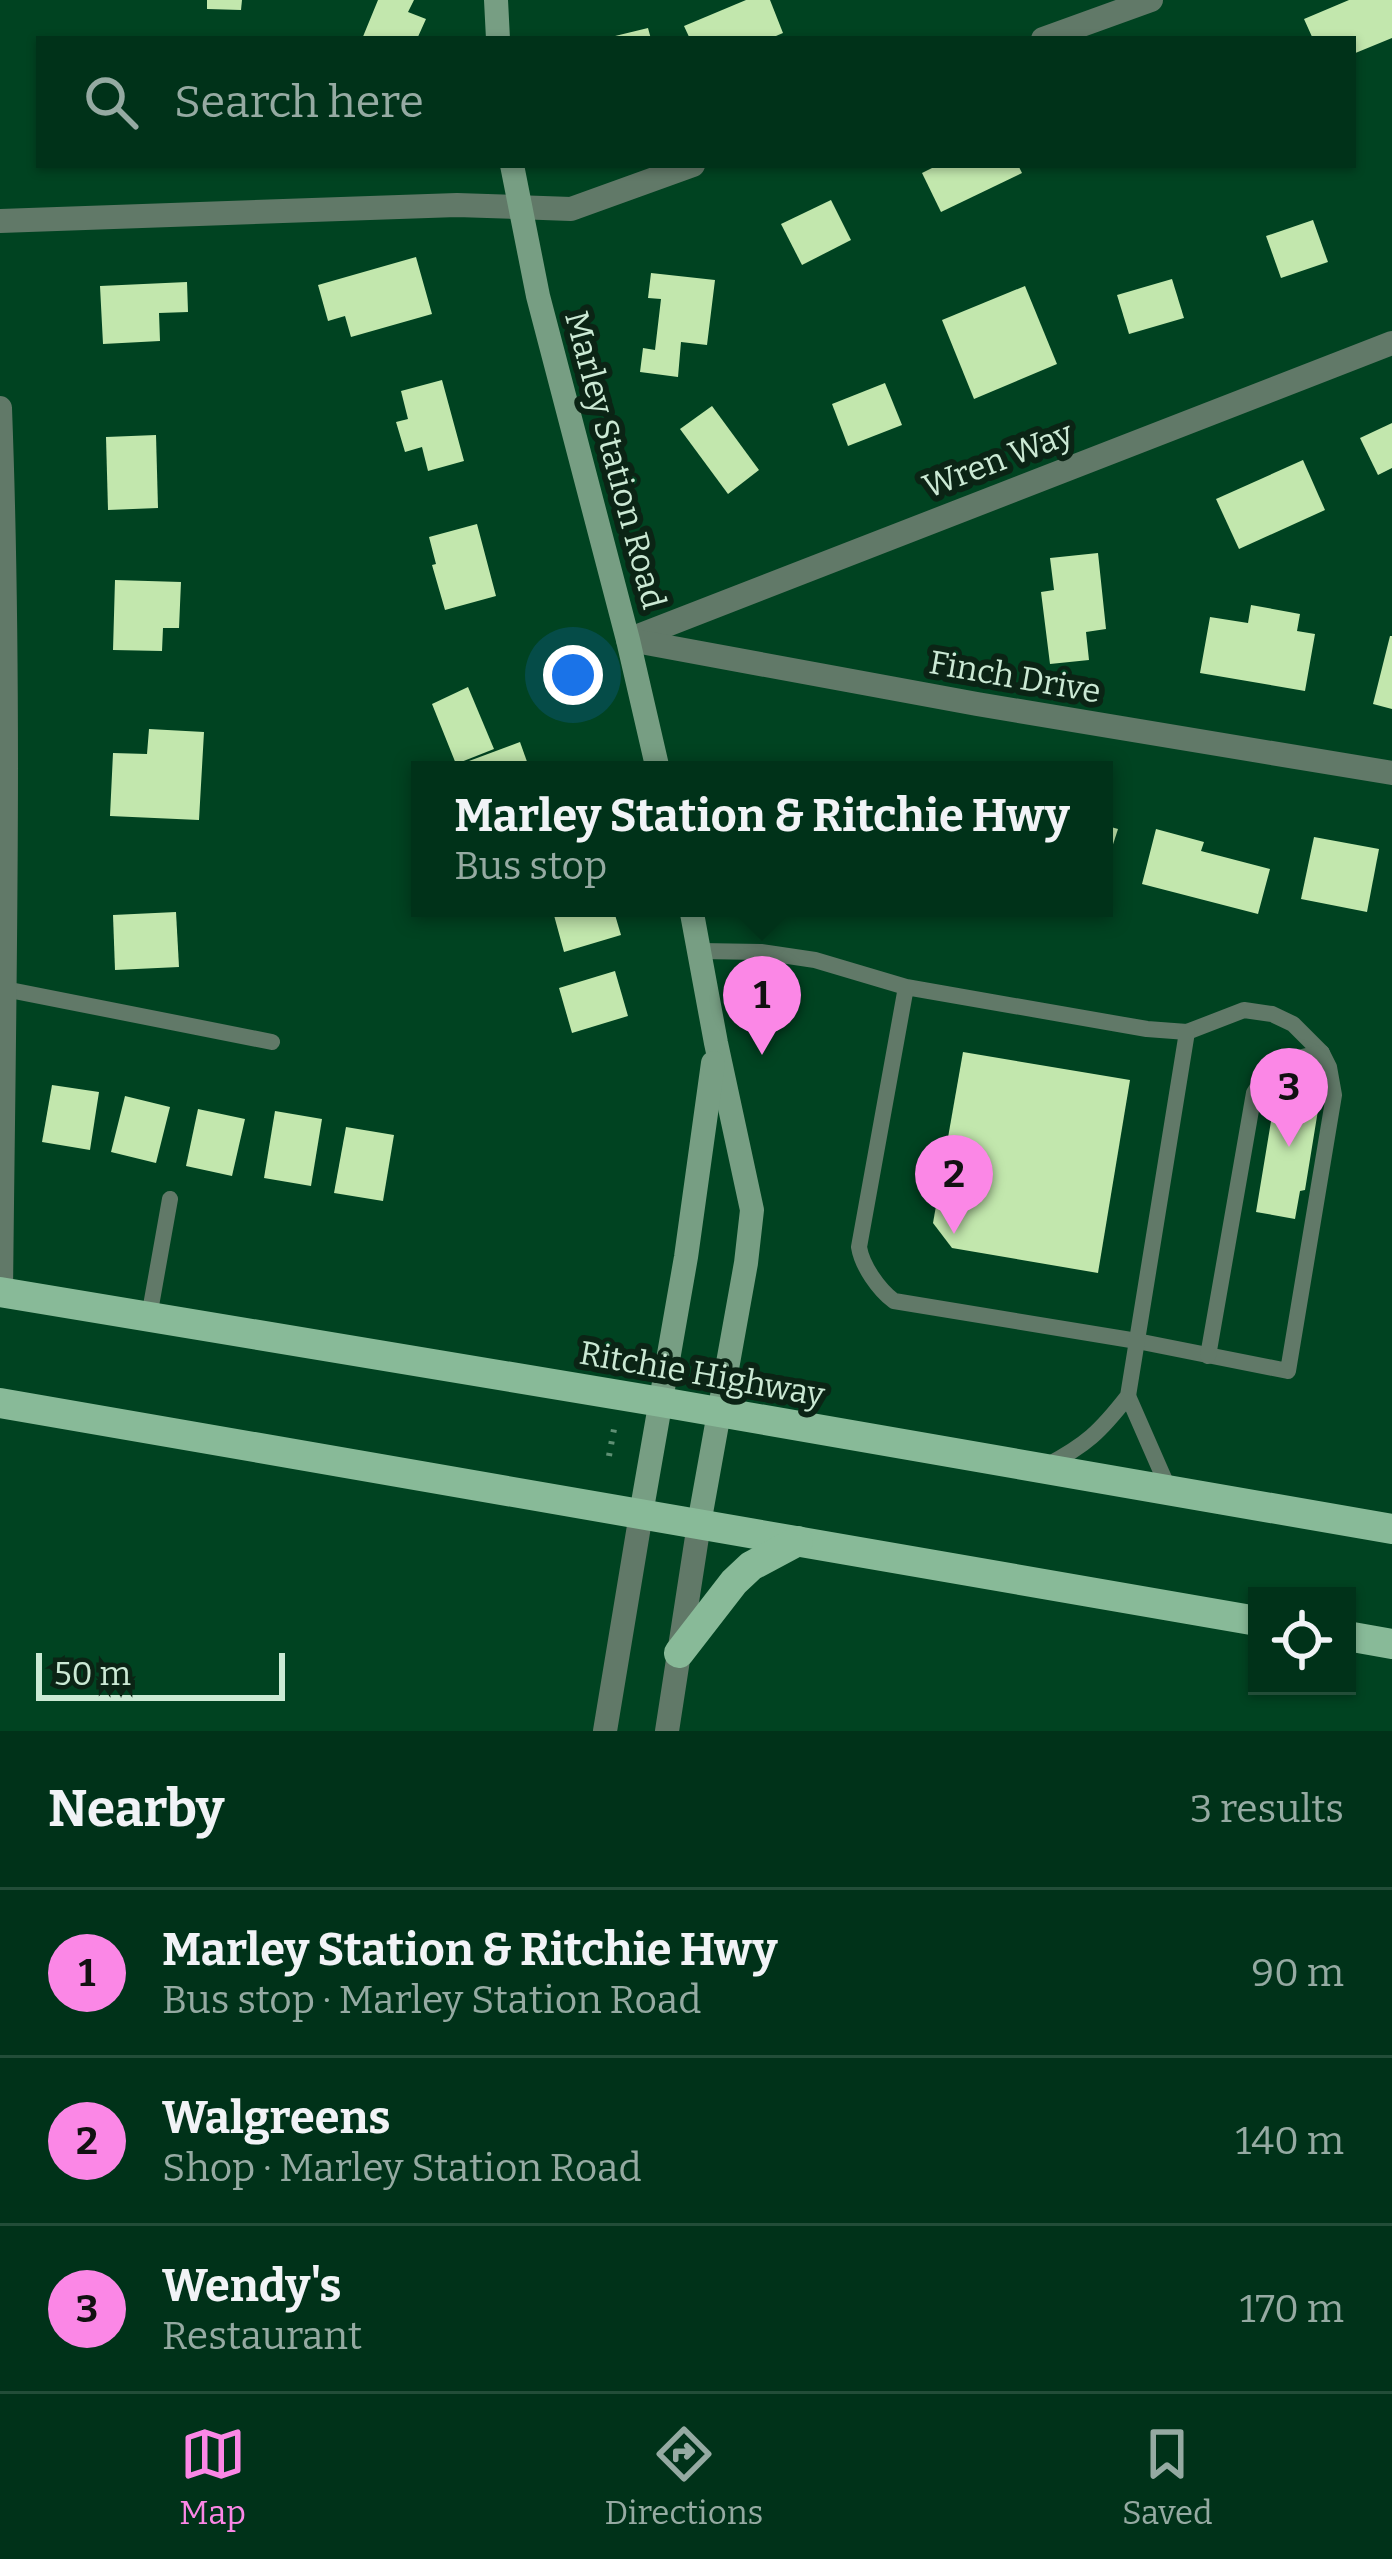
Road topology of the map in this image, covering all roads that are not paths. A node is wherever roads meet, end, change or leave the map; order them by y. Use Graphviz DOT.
graph roads {
  1 [pos="496,0"];
  2 [pos="1151,0"];
  3 [pos="498,36"];
  4 [pos="1051,36"];
  5 [pos="512,168"];
  6 [pos="686,168"];
  7 [pos="518,206"];
  8 [pos="0,220"];
  9 [pos="1392,343"];
  10 [pos="0,408"];
  11 [pos="628,640"];
  12 [pos="656,761"];
  13 [pos="1392,773"];
  14 [pos="693,917"];
  15 [pos="701,951"];
  16 [pos="906,987"];
  17 [pos="2,988"];
  18 [pos="1186,1032"];
  19 [pos="272,1042"];
  20 [pos="716,1043"];
  21 [pos="1322,1053"];
  22 [pos="170,1199"];
  23 [pos="1,1292"];
  24 [pos="148,1317"];
  25 [pos="1136,1341"];
  26 [pos="1208,1356"];
  27 [pos="1128,1396"];
  28 [pos="661,1402"];
  29 [pos="0,1403"];
  30 [pos="719,1414"];
  31 [pos="1040,1470"];
  32 [pos="1171,1492"];
  33 [pos="641,1514"];
  34 [pos="699,1524"];
  35 [pos="1392,1529"];
  36 [pos="798,1541"];
  37 [pos="1248,1619"];
  38 [pos="1356,1638"];
  39 [pos="1392,1644"];
  40 [pos="679,1653"];
  41 [pos="605,1731"];
  42 [pos="667,1731"];
  1 -- 3 [label="main road"];
  2 -- 4 [label="street"];
  5 -- 7 [label="main road, Marley Station Road"];
  6 -- 7 [label="street"];
  7 -- 8 [label="street"];
  7 -- 11 [label="main road, Marley Station Road"];
  9 -- 11 [label="street, Wren Way"];
  10 -- 17 [label="street"];
  11 -- 12 [label="main road, Marley Station Road"];
  11 -- 13 [label="street, Finch Drive"];
  14 -- 15 [label="main road"];
  15 -- 16 [label="lane"];
  15 -- 20 [label="main road"];
  16 -- 18 [label="lane"];
  16 -- 25 [label="lane"];
  17 -- 19 [label="lane"];
  17 -- 23 [label="street"];
  18 -- 21 [label="lane"];
  18 -- 25 [label="lane"];
  20 -- 28 [label="main road"];
  20 -- 30 [label="main road"];
  21 -- 26 [label="lane"];
  21 -- 26 [label="lane"];
  22 -- 24 [label="lane"];
  23 -- 24 [label="main road, Ritchie Highway"];
  24 -- 28 [label="main road, Ritchie Highway"];
  25 -- 26 [label="lane"];
  25 -- 27 [label="lane"];
  27 -- 31 [label="lane"];
  27 -- 32 [label="lane"];
  28 -- 30 [label="main road, Ritchie Highway"];
  28 -- 33 [label="main road"];
  29 -- 33 [label="main road"];
  30 -- 31 [label="main road, Ritchie Highway"];
  30 -- 34 [label="main road"];
  31 -- 32 [label="main road, Ritchie Highway"];
  32 -- 35 [label="main road, Ritchie Highway"];
  33 -- 34 [label="main road"];
  33 -- 41 [label="street"];
  34 -- 36 [label="main road"];
  34 -- 40 [label="street"];
  36 -- 37 [label="main road"];
  36 -- 40 [label="main road"];
  38 -- 39 [label="main road"];
  40 -- 42 [label="street"];
}
